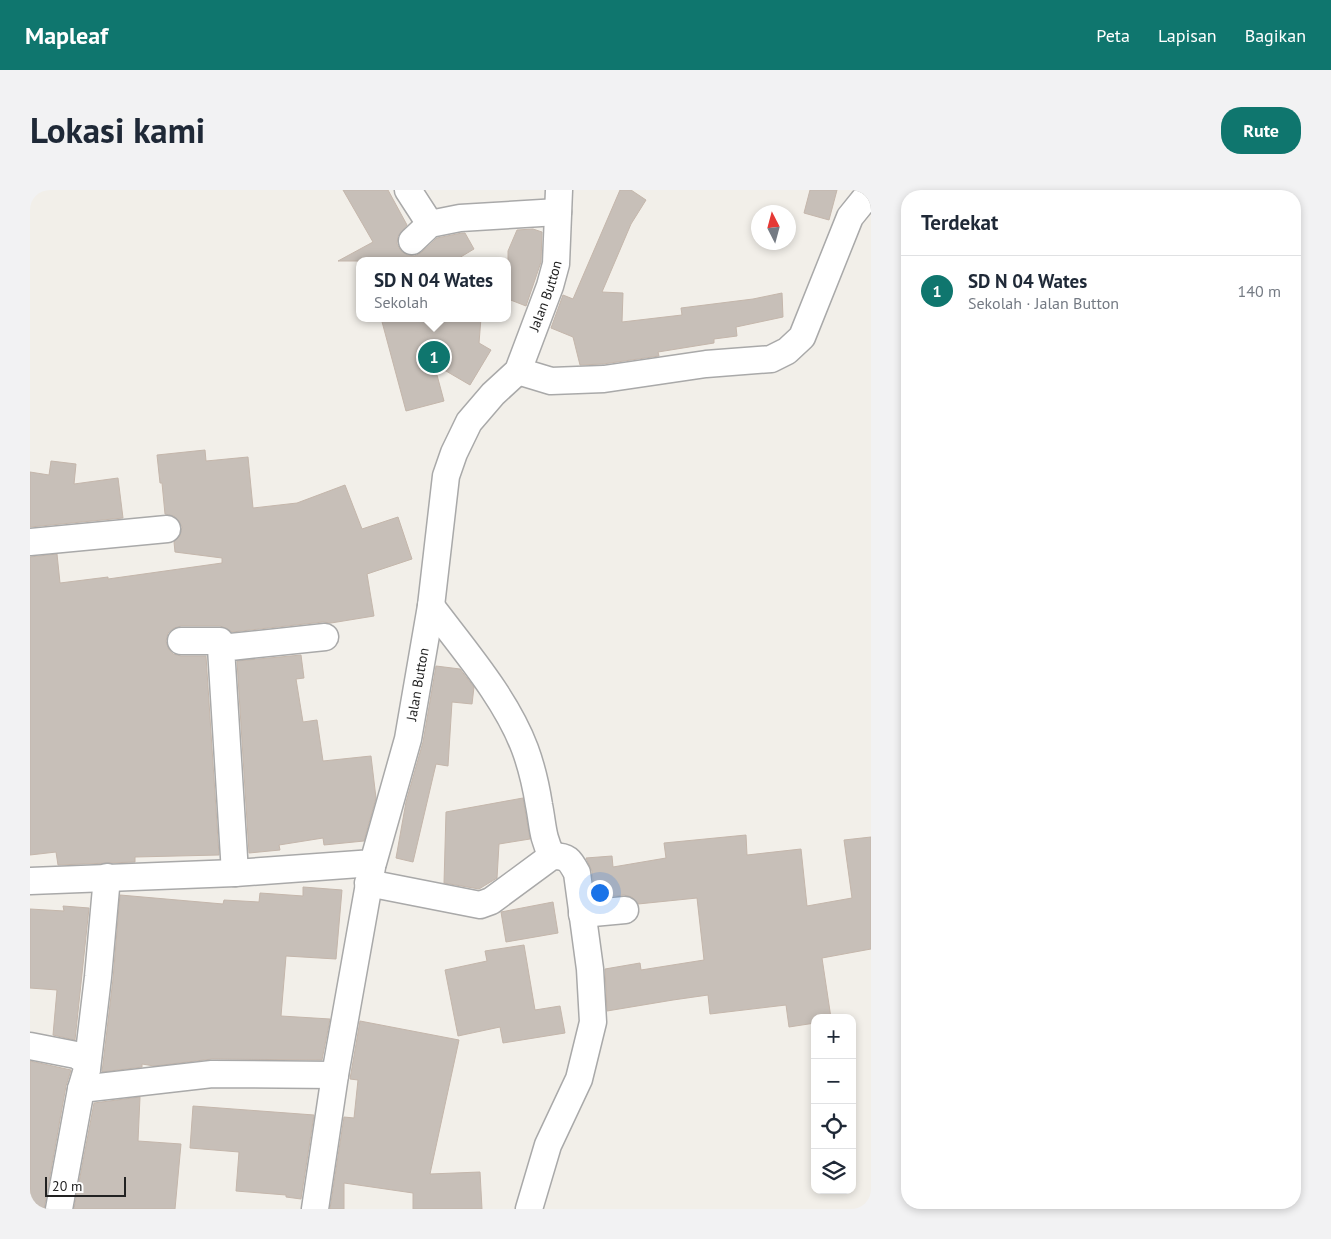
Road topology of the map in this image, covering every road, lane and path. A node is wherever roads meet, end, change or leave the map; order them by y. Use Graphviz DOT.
graph roads {
  1 [pos="408,190"];
  2 [pos="871,192"];
  3 [pos="559,201"];
  4 [pos="430,224"];
  5 [pos="412,242"];
  6 [pos="518,371"];
  7 [pos="167,529"];
  8 [pos="30,542"];
  9 [pos="431,606"];
  10 [pos="326,637"];
  11 [pos="181,641"];
  12 [pos="221,648"];
  13 [pos="552,856"];
  14 [pos="234,873"];
  15 [pos="370,873"];
  16 [pos="107,877"];
  17 [pos="30,881"];
  18 [pos="625,910"];
  19 [pos="582,914"];
  20 [pos="30,1046"];
  21 [pos="335,1075"];
  22 [pos="84,1079"];
  23 [pos="59,1209"];
  24 [pos="315,1209"];
  25 [pos="529,1209"];
  1 -- 4 [label="street"];
  2 -- 6 [label="street"];
  3 -- 4 [label="street"];
  3 -- 6 [label="street, Jalan Button"];
  4 -- 5 [label="street"];
  6 -- 9 [label="street, Jalan Button"];
  7 -- 8 [label="street"];
  9 -- 13 [label="street"];
  9 -- 15 [label="street, Jalan Button"];
  10 -- 12 [label="street"];
  11 -- 12 [label="street"];
  12 -- 14 [label="street"];
  13 -- 15 [label="street"];
  13 -- 19 [label="street"];
  14 -- 15 [label="street"];
  14 -- 16 [label="street"];
  15 -- 21 [label="street, Jalan Button"];
  16 -- 17 [label="street"];
  16 -- 22 [label="street"];
  18 -- 19 [label="street"];
  19 -- 25 [label="street"];
  20 -- 22 [label="street"];
  21 -- 22 [label="street"];
  21 -- 24 [label="street, Jalan Button"];
  22 -- 23 [label="street"];
}
